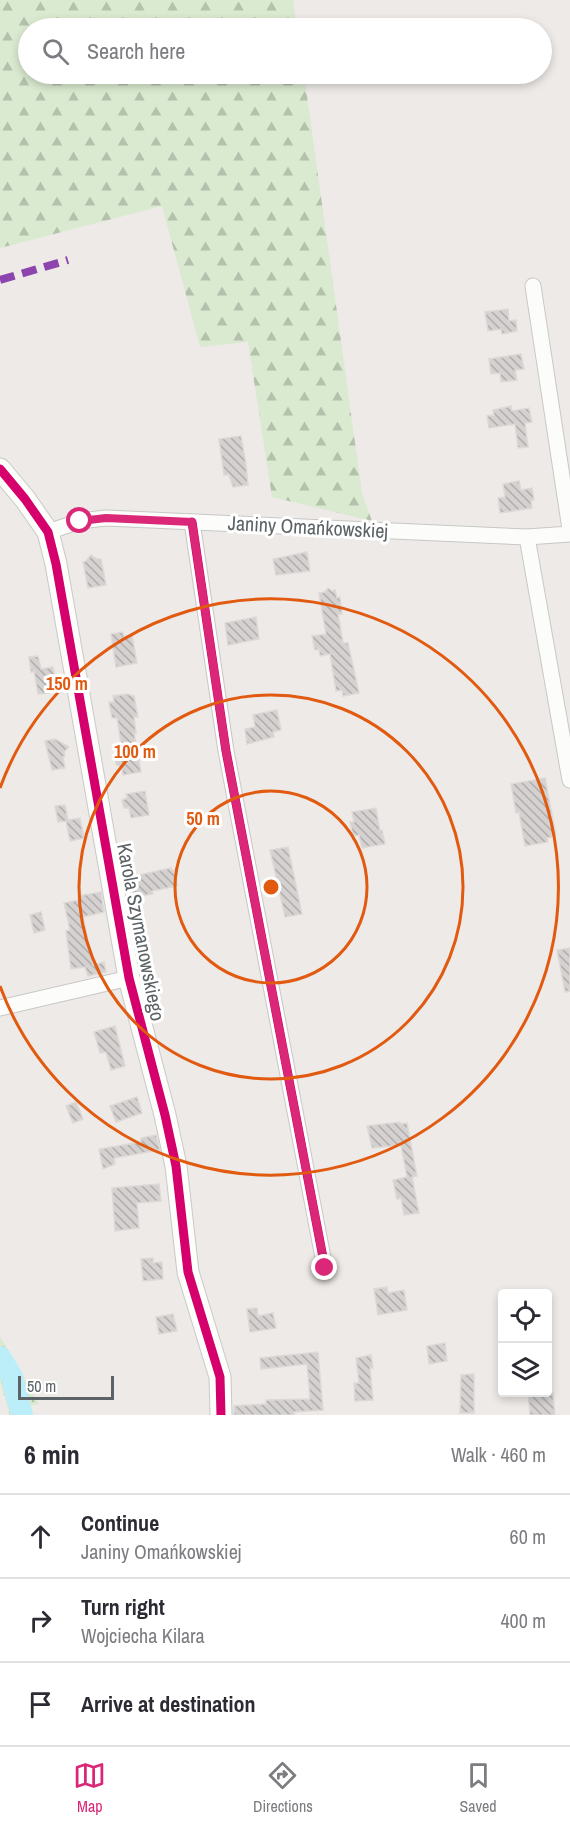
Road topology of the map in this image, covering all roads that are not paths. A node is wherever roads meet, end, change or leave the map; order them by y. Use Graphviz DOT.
graph roads {
  1 [pos="533,286"];
  2 [pos="0,469"];
  3 [pos="192,522"];
  4 [pos="570,531"];
  5 [pos="48,532"];
  6 [pos="527,537"];
  7 [pos="570,780"];
  8 [pos="129,978"];
  9 [pos="0,1008"];
  10 [pos="325,1268"];
  11 [pos="221,1415"];
  1 -- 4 [label="street"];
  2 -- 5 [label="street, Karola Szymanowskiego"];
  3 -- 5 [label="street, Janiny Omańkowskiej"];
  3 -- 6 [label="street, Janiny Omańkowskiej"];
  3 -- 10 [label="street"];
  4 -- 6 [label="street, Janiny Omańkowskiej"];
  5 -- 8 [label="street, Karola Szymanowskiego"];
  6 -- 7 [label="street"];
  8 -- 9 [label="street, Karola Szymanowskiego"];
  8 -- 11 [label="street, Karola Szymanowskiego"];
}
